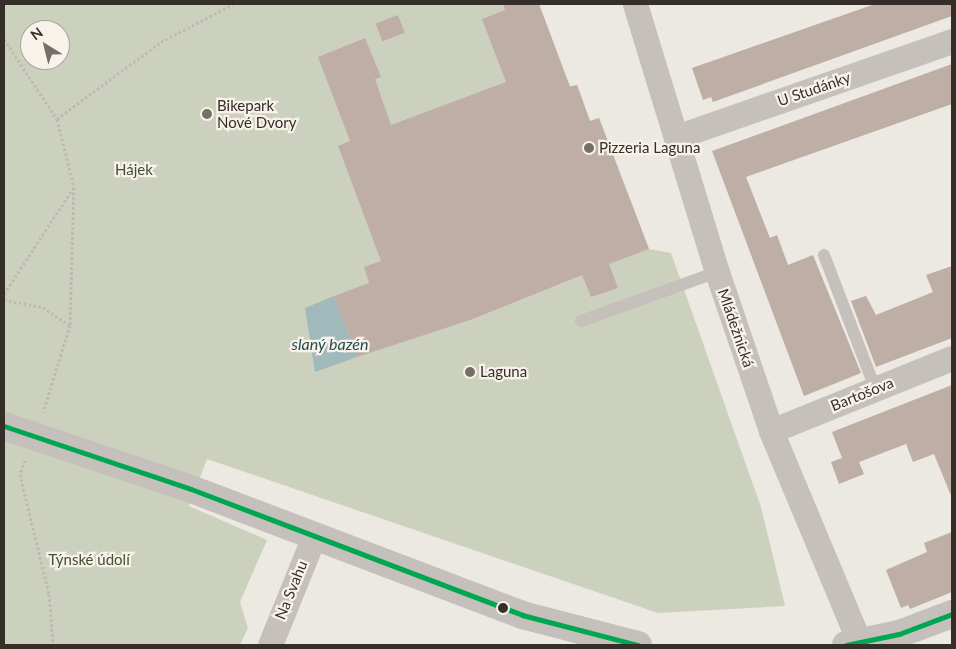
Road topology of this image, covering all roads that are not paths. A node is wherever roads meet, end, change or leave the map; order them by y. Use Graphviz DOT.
graph roads {
  1 [pos="635,4"];
  2 [pos="952,42"];
  3 [pos="676,137"];
  4 [pos="824,255"];
  5 [pos="716,272"];
  6 [pos="581,320"];
  7 [pos="952,358"];
  8 [pos="875,388"];
  9 [pos="4,426"];
  10 [pos="771,430"];
  11 [pos="314,536"];
  12 [pos="952,614"];
  13 [pos="853,644"];
  14 [pos="270,645"];
  15 [pos="638,645"];
  1 -- 3 [label="street, Mládežnická"];
  2 -- 3 [label="street, U Studánky"];
  3 -- 5 [label="street, Mládežnická"];
  4 -- 8 [label="lane"];
  5 -- 6 [label="lane"];
  5 -- 10 [label="street, Mládežnická"];
  7 -- 8 [label="street, Bartošova"];
  8 -- 10 [label="street, Bartošova"];
  9 -- 11 [label="street, bridge"];
  10 -- 13 [label="street, Mládežnická"];
  11 -- 14 [label="street, Na Svahu"];
  11 -- 15 [label="street"];
  12 -- 13 [label="street"];
}
